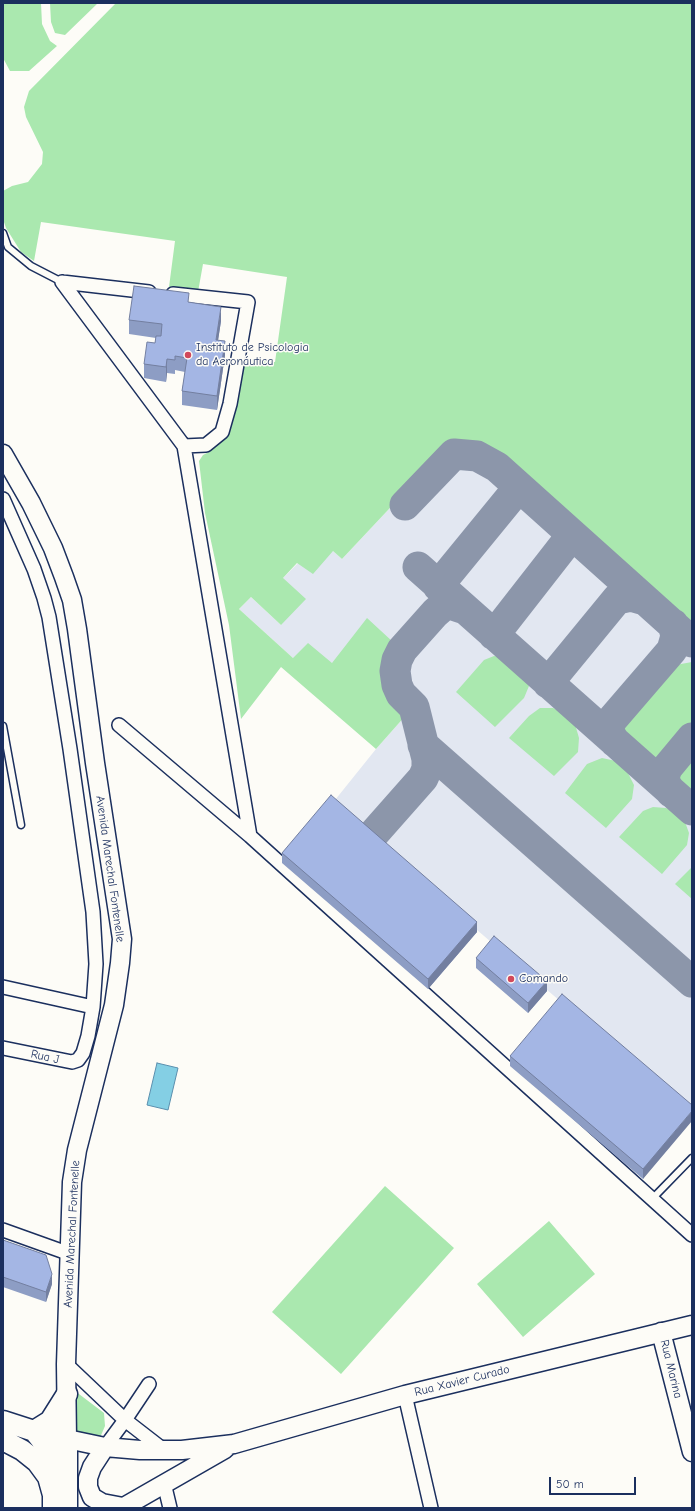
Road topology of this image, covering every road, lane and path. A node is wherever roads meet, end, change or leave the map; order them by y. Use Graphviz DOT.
graph roads {
  1 [pos="3,232"];
  2 [pos="62,282"];
  3 [pos="184,446"];
  4 [pos="3,454"];
  5 [pos="3,500"];
  6 [pos="119,725"];
  7 [pos="3,726"];
  8 [pos="21,826"];
  9 [pos="250,836"];
  10 [pos="3,988"];
  11 [pos="93,1007"];
  12 [pos="3,1048"];
  13 [pos="692,1158"];
  14 [pos="652,1199"];
  15 [pos="3,1230"];
  16 [pos="692,1235"];
  17 [pos="70,1254"];
  18 [pos="692,1325"];
  19 [pos="661,1332"];
  20 [pos="66,1364"];
  21 [pos="149,1384"];
  22 [pos="67,1394"];
  23 [pos="406,1395"];
  24 [pos="125,1420"];
  25 [pos="3,1421"];
  26 [pos="34,1431"];
  27 [pos="67,1439"];
  28 [pos="3,1440"];
  29 [pos="234,1444"];
  30 [pos="105,1447"];
  31 [pos="165,1451"];
  32 [pos="692,1452"];
  33 [pos="164,1483"];
  34 [pos="60,1501"];
  35 [pos="122,1508"];
  36 [pos="170,1508"];
  37 [pos="431,1508"];
  1 -- 2 [label="lane"];
  2 -- 3 [label="street"];
  2 -- 3 [label="street"];
  3 -- 9 [label="street"];
  4 -- 17 [label="main road, Avenida Marechal Fontenelle"];
  5 -- 11 [label="street"];
  6 -- 9 [label="street"];
  7 -- 8 [label="lane"];
  9 -- 14 [label="street"];
  10 -- 11 [label="street"];
  11 -- 12 [label="street, Rua J"];
  13 -- 14 [label="lane"];
  14 -- 16 [label="street"];
  15 -- 17 [label="street"];
  17 -- 20 [label="main road, Avenida Marechal Fontenelle"];
  18 -- 19 [label="main road, Rua Xavier Curado"];
  19 -- 23 [label="main road, Rua Xavier Curado"];
  19 -- 32 [label="main road, Rua Marina"];
  20 -- 22 [label="main road, Avenida Marechal Fontenelle"];
  20 -- 24 [label="street"];
  21 -- 24 [label="street"];
  22 -- 26 [label="main road"];
  22 -- 27 [label="main road, Avenida Marechal Fontenelle"];
  23 -- 29 [label="main road, Rua Xavier Curado"];
  23 -- 37 [label="street"];
  24 -- 30 [label="street"];
  24 -- 31 [label="street"];
  25 -- 26 [label="main road"];
  26 -- 27 [label="main road"];
  26 -- 34 [label="main road"];
  27 -- 30 [label="main road, Rua Xavier Curado"];
  27 -- 34 [label="main road"];
  28 -- 34 [label="main road"];
  29 -- 31 [label="main road, Rua Xavier Curado"];
  29 -- 33 [label="main road, Rua Xavier Curado"];
  30 -- 31 [label="main road, Rua Xavier Curado"];
  30 -- 35 [label="main road"];
  33 -- 35 [label="main road, Rua Xavier Curado"];
  33 -- 36 [label="street"];
}
